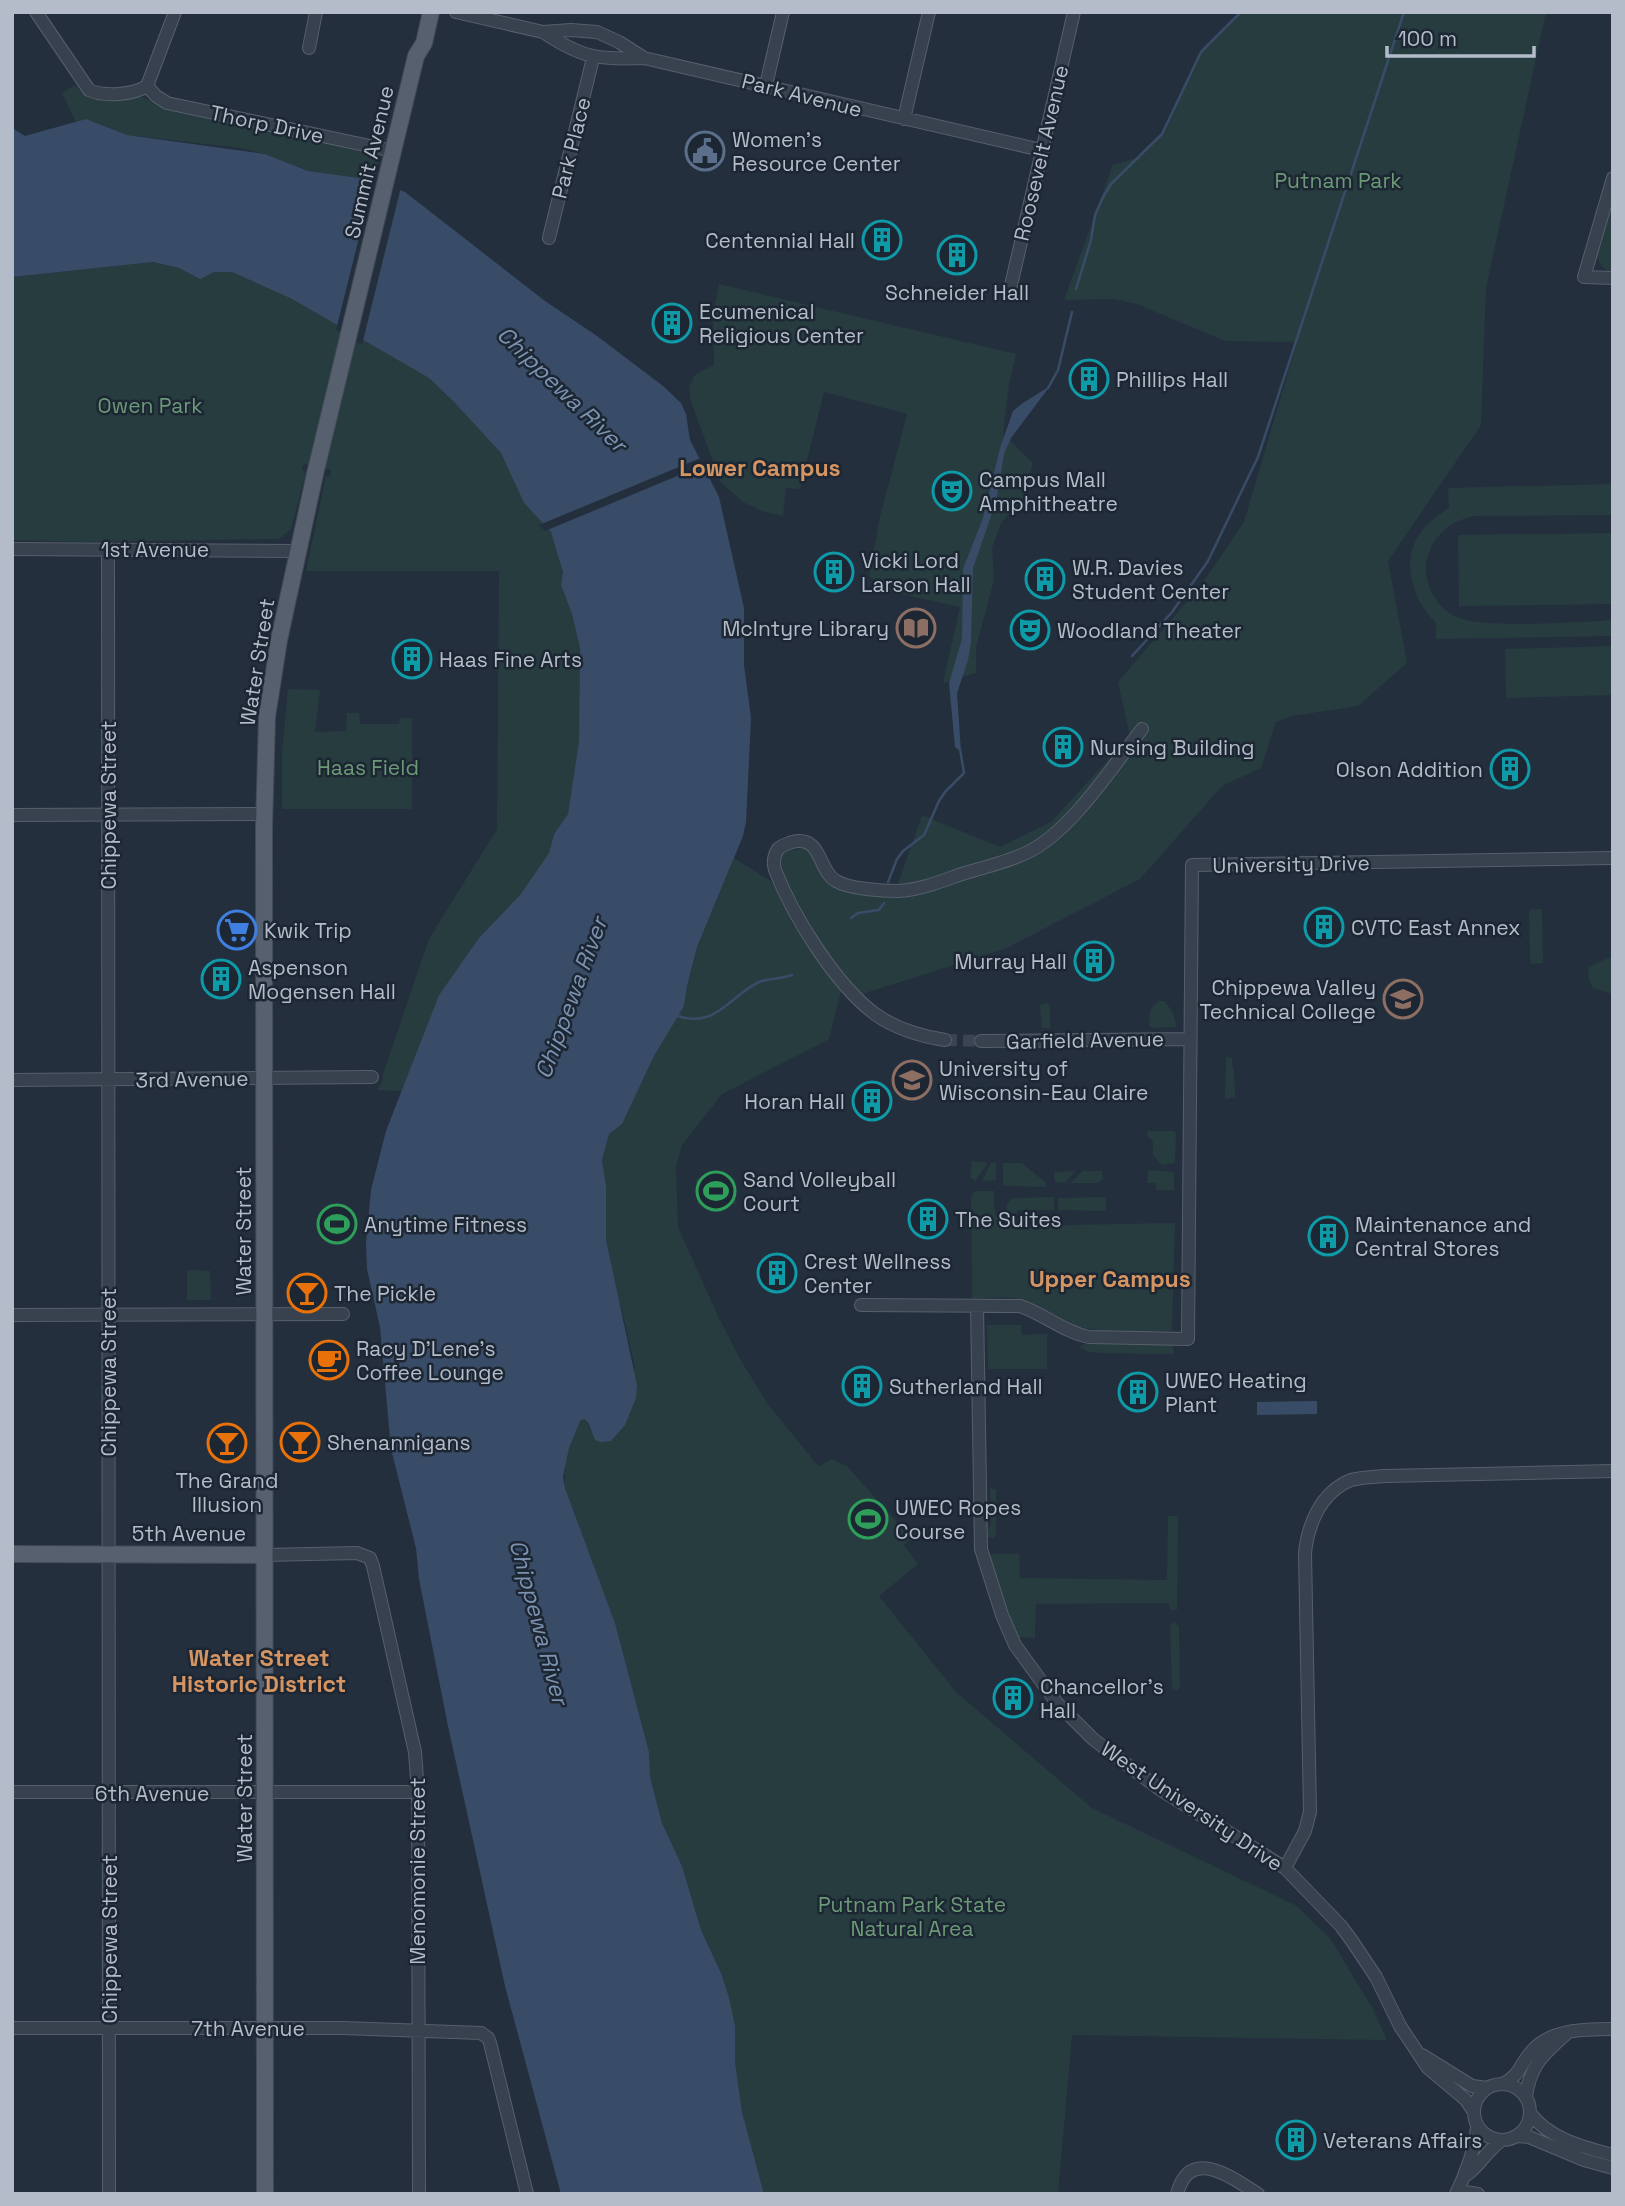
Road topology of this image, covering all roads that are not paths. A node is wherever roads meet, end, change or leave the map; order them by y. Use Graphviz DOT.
graph roads {
  1 [pos="36,12"];
  2 [pos="175,12"];
  3 [pos="316,12"];
  4 [pos="420,12"];
  5 [pos="431,12"];
  6 [pos="456,12"];
  7 [pos="783,12"];
  8 [pos="929,12"];
  9 [pos="1074,12"];
  10 [pos="543,32"];
  11 [pos="309,48"];
  12 [pos="416,55"];
  13 [pos="593,58"];
  14 [pos="644,58"];
  15 [pos="766,85"];
  16 [pos="147,86"];
  17 [pos="904,119"];
  18 [pos="1041,150"];
  19 [pos="392,155"];
  20 [pos="1613,178"];
  21 [pos="549,238"];
  22 [pos="363,278"];
  23 [pos="1613,278"];
  24 [pos="1009,294"];
  25 [pos="12,549"];
  26 [pos="108,550"];
  27 [pos="298,551"];
  28 [pos="1142,729"];
  29 [pos="109,814"];
  30 [pos="265,814"];
  31 [pos="12,815"];
  32 [pos="1613,858"];
  33 [pos="1189,1039"];
  34 [pos="945,1040"];
  35 [pos="981,1041"];
  36 [pos="372,1077"];
  37 [pos="264,1078"];
  38 [pos="12,1080"];
  39 [pos="108,1080"];
  40 [pos="861,1305"];
  41 [pos="977,1306"];
  42 [pos="264,1314"];
  43 [pos="343,1314"];
  44 [pos="12,1315"];
  45 [pos="108,1316"];
  46 [pos="1613,1471"];
  47 [pos="12,1554"];
  48 [pos="109,1554"];
  49 [pos="264,1555"];
  50 [pos="366,1555"];
  51 [pos="418,1791"];
  52 [pos="12,1792"];
  53 [pos="265,1792"];
  54 [pos="109,1794"];
  55 [pos="1285,1868"];
  56 [pos="12,2028"];
  57 [pos="109,2028"];
  58 [pos="265,2028"];
  59 [pos="1613,2029"];
  60 [pos="418,2031"];
  61 [pos="1566,2034"];
  62 [pos="1419,2053"];
  63 [pos="1503,2084"];
  64 [pos="1488,2088"];
  65 [pos="1526,2097"];
  66 [pos="1474,2112"];
  67 [pos="1530,2113"];
  68 [pos="1478,2126"];
  69 [pos="1517,2136"];
  70 [pos="1502,2140"];
  71 [pos="1613,2155"];
  72 [pos="1613,2168"];
  73 [pos="1465,2176"];
  74 [pos="1457,2192"];
  75 [pos="109,2194"];
  76 [pos="265,2194"];
  77 [pos="419,2194"];
  78 [pos="527,2194"];
  79 [pos="1177,2194"];
  80 [pos="1258,2194"];
  81 [pos="1478,2194"];
  1 -- 16 [label="street"];
  2 -- 16 [label="street"];
  3 -- 11 [label="street"];
  4 -- 12 [label="main road, Summit Avenue"];
  5 -- 12 [label="main road, Summit Avenue"];
  6 -- 10 [label="street, Park Avenue"];
  7 -- 15 [label="street"];
  8 -- 17 [label="street"];
  9 -- 18 [label="street, Roosevelt Avenue"];
  10 -- 13 [label="street, Park Avenue"];
  10 -- 14 [label="street, Park Avenue"];
  12 -- 19 [label="main road, Summit Avenue"];
  13 -- 14 [label="street, Park Avenue"];
  13 -- 21 [label="street, Park Place"];
  14 -- 15 [label="street, Park Avenue"];
  15 -- 17 [label="street, Park Avenue"];
  16 -- 19 [label="street, Thorp Drive"];
  17 -- 18 [label="street, Park Avenue"];
  18 -- 24 [label="street, Roosevelt Avenue"];
  19 -- 22 [label="main road, Summit Avenue"];
  20 -- 23 [label="street"];
  22 -- 27 [label="main road, Water Street"];
  25 -- 26 [label="street, 1st Avenue"];
  26 -- 27 [label="street, 1st Avenue"];
  26 -- 29 [label="street, Chippewa Street"];
  27 -- 30 [label="main road, Water Street"];
  28 -- 34 [label="street"];
  29 -- 30 [label="street"];
  29 -- 31 [label="street"];
  29 -- 39 [label="street, Chippewa Street"];
  30 -- 37 [label="main road, Water Street"];
  32 -- 33 [label="street, University Drive"];
  33 -- 35 [label="street, Garfield Avenue"];
  33 -- 41 [label="street, University Drive"];
  36 -- 37 [label="street, 3rd Avenue"];
  37 -- 39 [label="street, 3rd Avenue"];
  37 -- 42 [label="main road, Water Street"];
  38 -- 39 [label="street, 3rd Avenue"];
  39 -- 45 [label="street, Chippewa Street"];
  40 -- 41 [label="street"];
  41 -- 55 [label="street, West University Drive"];
  42 -- 43 [label="street"];
  42 -- 45 [label="street"];
  42 -- 49 [label="main road, Water Street"];
  44 -- 45 [label="street"];
  45 -- 48 [label="street, Chippewa Street"];
  46 -- 55 [label="street"];
  47 -- 48 [label="main road, 5th Avenue"];
  48 -- 49 [label="main road, 5th Avenue"];
  48 -- 54 [label="street, Chippewa Street"];
  49 -- 50 [label="street, 5th Avenue"];
  49 -- 53 [label="main road, Water Street"];
  50 -- 51 [label="street, Menomonie Street"];
  51 -- 53 [label="street, 6th Avenue"];
  51 -- 60 [label="street, Menomonie Street"];
  52 -- 54 [label="street, 6th Avenue"];
  53 -- 54 [label="street, 6th Avenue"];
  53 -- 58 [label="main road, Water Street"];
  54 -- 57 [label="street, Chippewa Street"];
  55 -- 62 [label="street, West University Drive"];
  56 -- 57 [label="street, 7th Avenue"];
  57 -- 58 [label="street, 7th Avenue"];
  57 -- 75 [label="street, Chippewa Street"];
  58 -- 60 [label="street, 7th Avenue"];
  58 -- 76 [label="main road, Water Street"];
  59 -- 61 [label="street"];
  60 -- 77 [label="street, Menomonie Street"];
  60 -- 78 [label="street, 7th Avenue"];
  61 -- 63 [label="street"];
  61 -- 65 [label="street"];
  62 -- 64 [label="street, West University Drive"];
  62 -- 66 [label="street, West University Drive"];
  63 -- 64 [label="street"];
  63 -- 65 [label="street"];
  64 -- 66 [label="street"];
  65 -- 67 [label="street"];
  66 -- 68 [label="street"];
  67 -- 69 [label="street"];
  67 -- 71 [label="street"];
  68 -- 70 [label="street"];
  68 -- 73 [label="street"];
  69 -- 70 [label="street"];
  69 -- 72 [label="street"];
  70 -- 73 [label="street"];
  73 -- 74 [label="street"];
  74 -- 81 [label="street"];
  79 -- 80 [label="street"];
}
